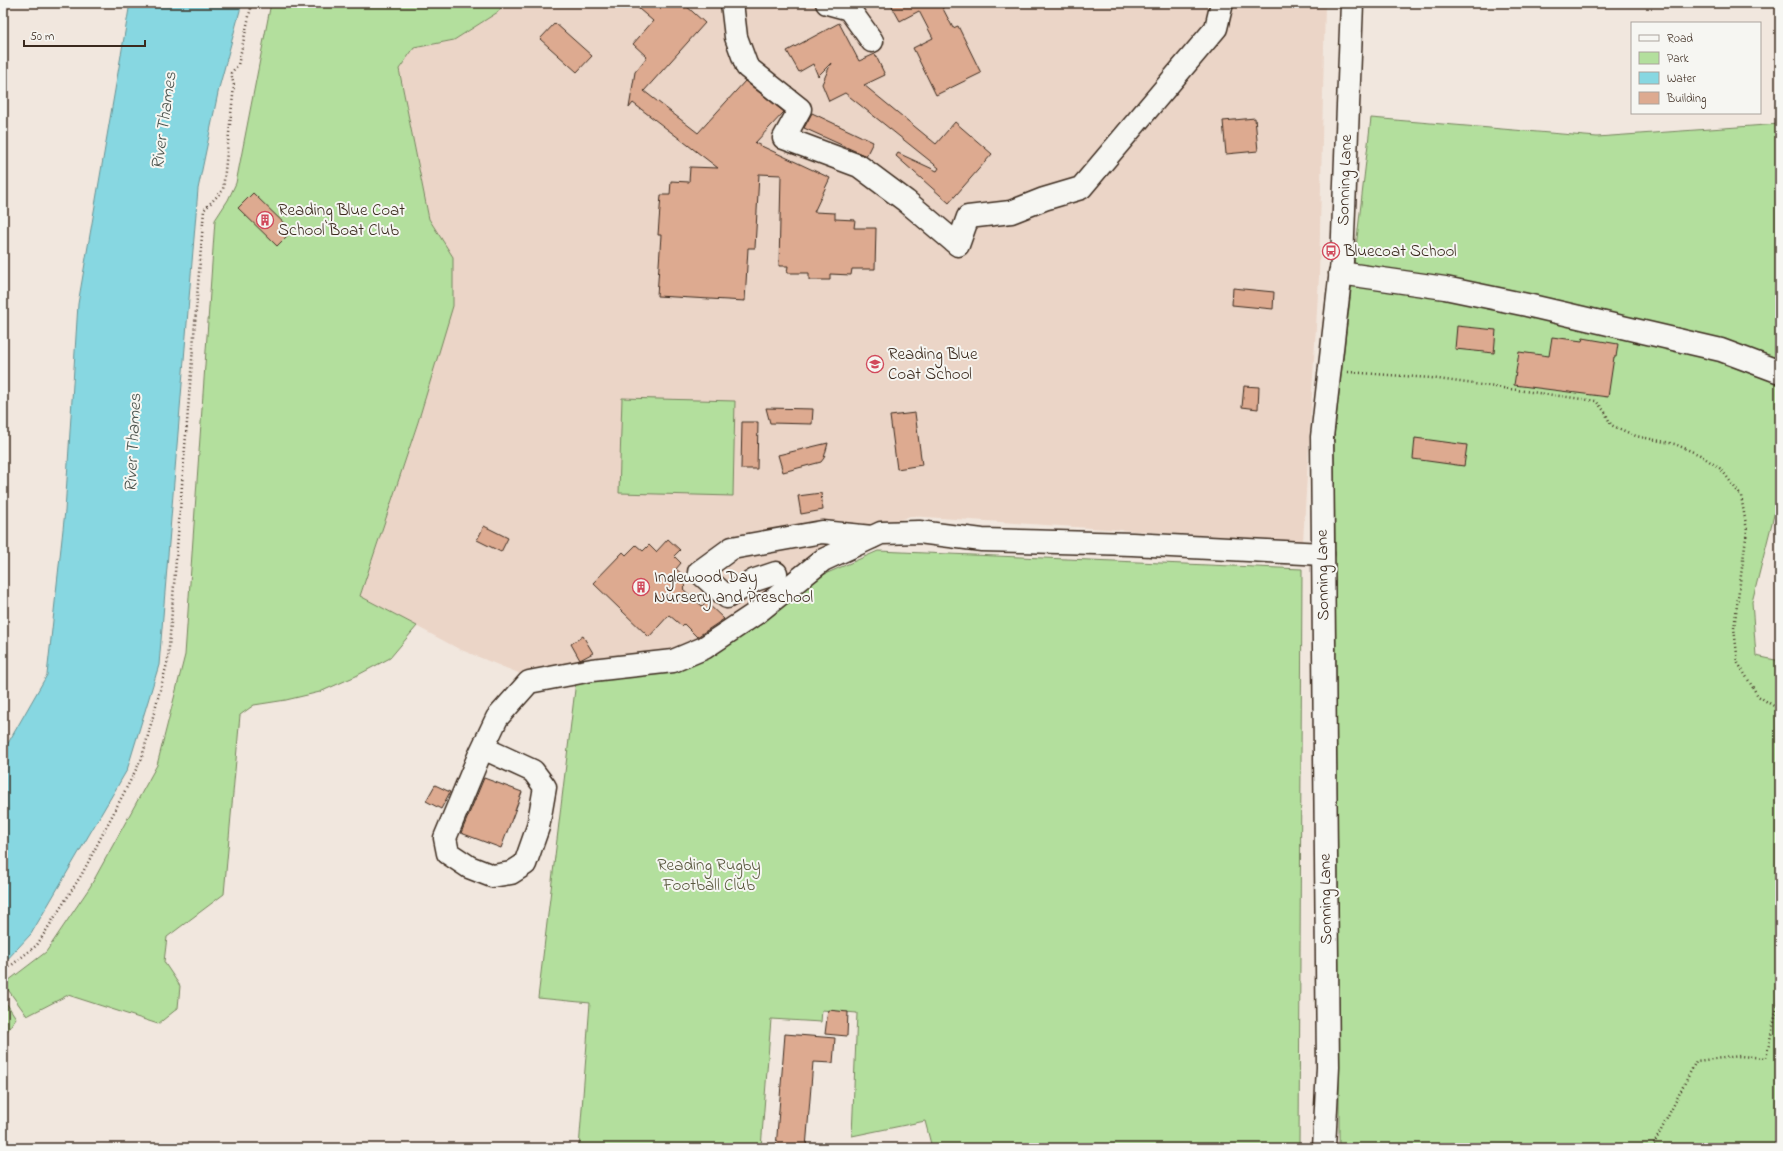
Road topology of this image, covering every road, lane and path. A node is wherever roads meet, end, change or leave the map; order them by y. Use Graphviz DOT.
graph roads {
  1 [pos="252,3"];
  2 [pos="732,3"];
  3 [pos="827,3"];
  4 [pos="1222,3"];
  5 [pos="1352,3"];
  6 [pos="872,41"];
  7 [pos="1340,272"];
  8 [pos="1330,371"];
  9 [pos="1780,372"];
  10 [pos="872,537"];
  11 [pos="1323,554"];
  12 [pos="776,573"];
  13 [pos="1780,710"];
  14 [pos="483,748"];
  15 [pos="3,972"];
  16 [pos="1780,994"];
  17 [pos="1324,1148"];
  18 [pos="1652,1148"];
  1 -- 15 [label="path"];
  2 -- 4 [label="street"];
  3 -- 6 [label="street"];
  5 -- 7 [label="street, Sonning Lane"];
  7 -- 8 [label="street, Sonning Lane"];
  7 -- 9 [label="street"];
  8 -- 11 [label="street, Sonning Lane"];
  8 -- 13 [label="path"];
  10 -- 11 [label="street"];
  10 -- 12 [label="street"];
  10 -- 14 [label="street"];
  11 -- 17 [label="street, Sonning Lane"];
  14 -- 14 [label="street"];
  16 -- 18 [label="path"];
}
